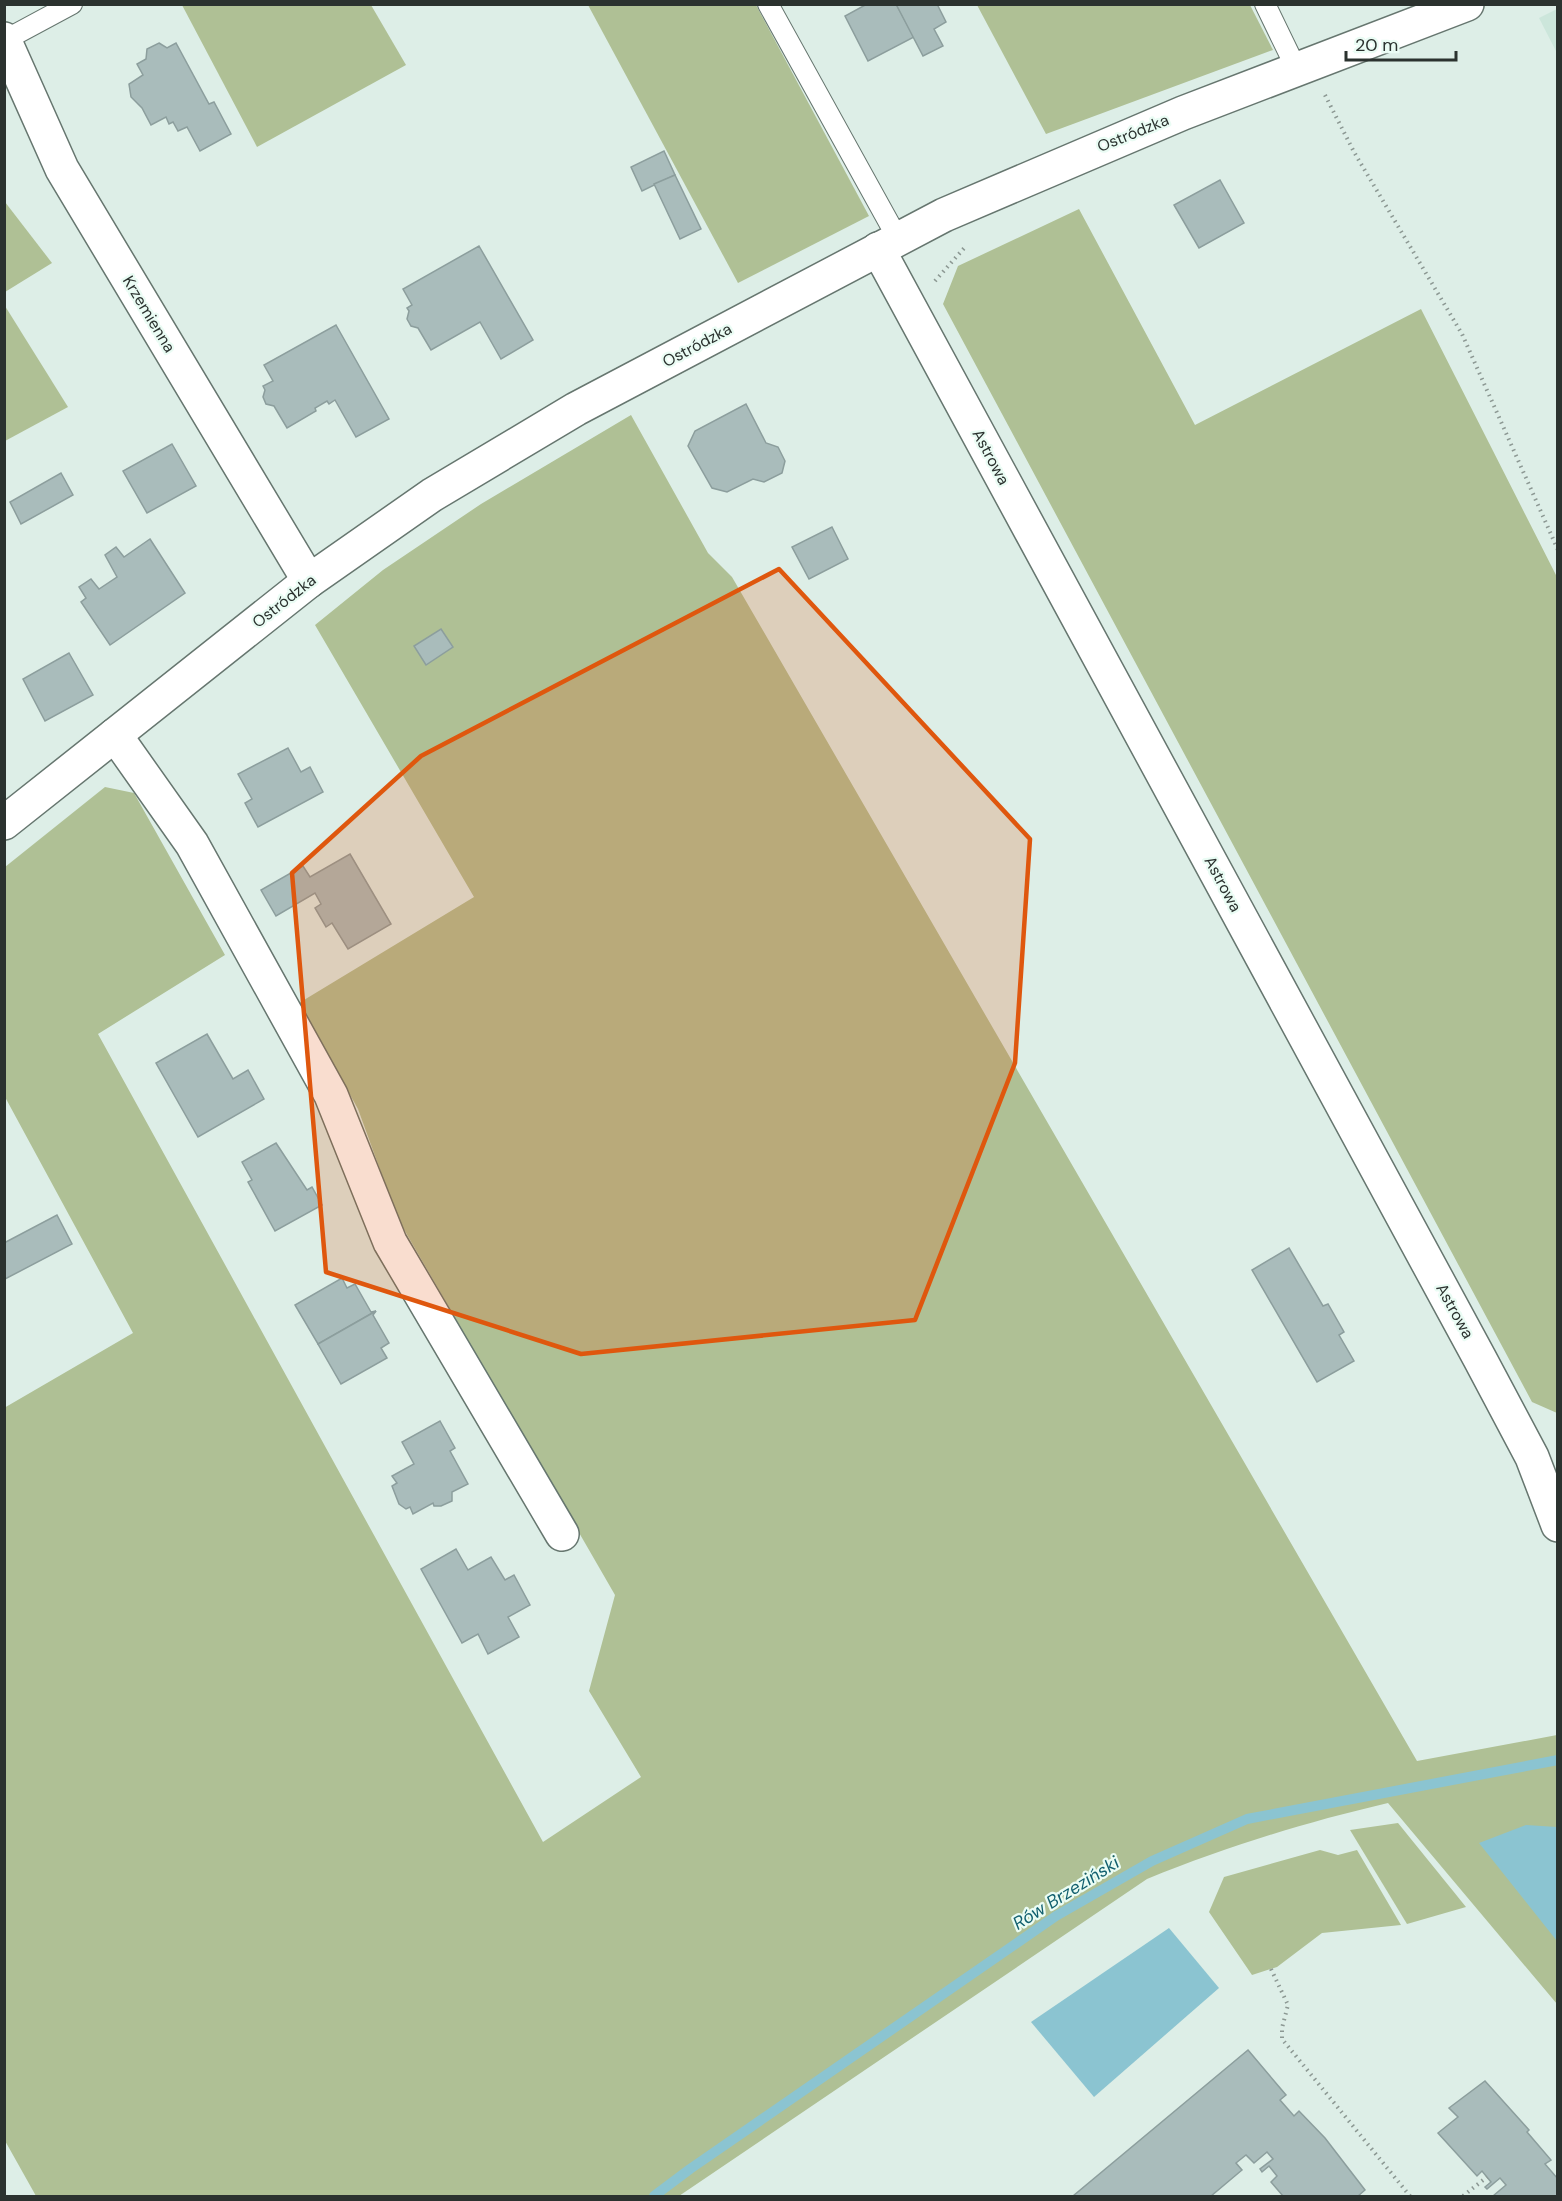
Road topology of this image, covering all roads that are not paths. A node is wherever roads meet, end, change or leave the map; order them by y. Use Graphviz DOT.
graph roads {
  1 [pos="72,4"];
  2 [pos="768,4"];
  3 [pos="1265,4"];
  4 [pos="1467,4"];
  5 [pos="5,40"];
  6 [pos="1305,67"];
  7 [pos="888,244"];
  8 [pos="309,581"];
  9 [pos="115,735"];
  10 [pos="4,823"];
  11 [pos="1557,1525"];
  12 [pos="562,1534"];
  1 -- 5 [label="lane"];
  2 -- 7 [label="lane"];
  3 -- 6 [label="lane"];
  4 -- 6 [label="street, Ostródzka"];
  5 -- 8 [label="street, Krzemienna"];
  6 -- 7 [label="street, Ostródzka"];
  7 -- 8 [label="street, Ostródzka"];
  7 -- 11 [label="street, Astrowa"];
  8 -- 9 [label="street, Ostródzka"];
  9 -- 10 [label="street, Ostródzka"];
  9 -- 12 [label="street"];
}
